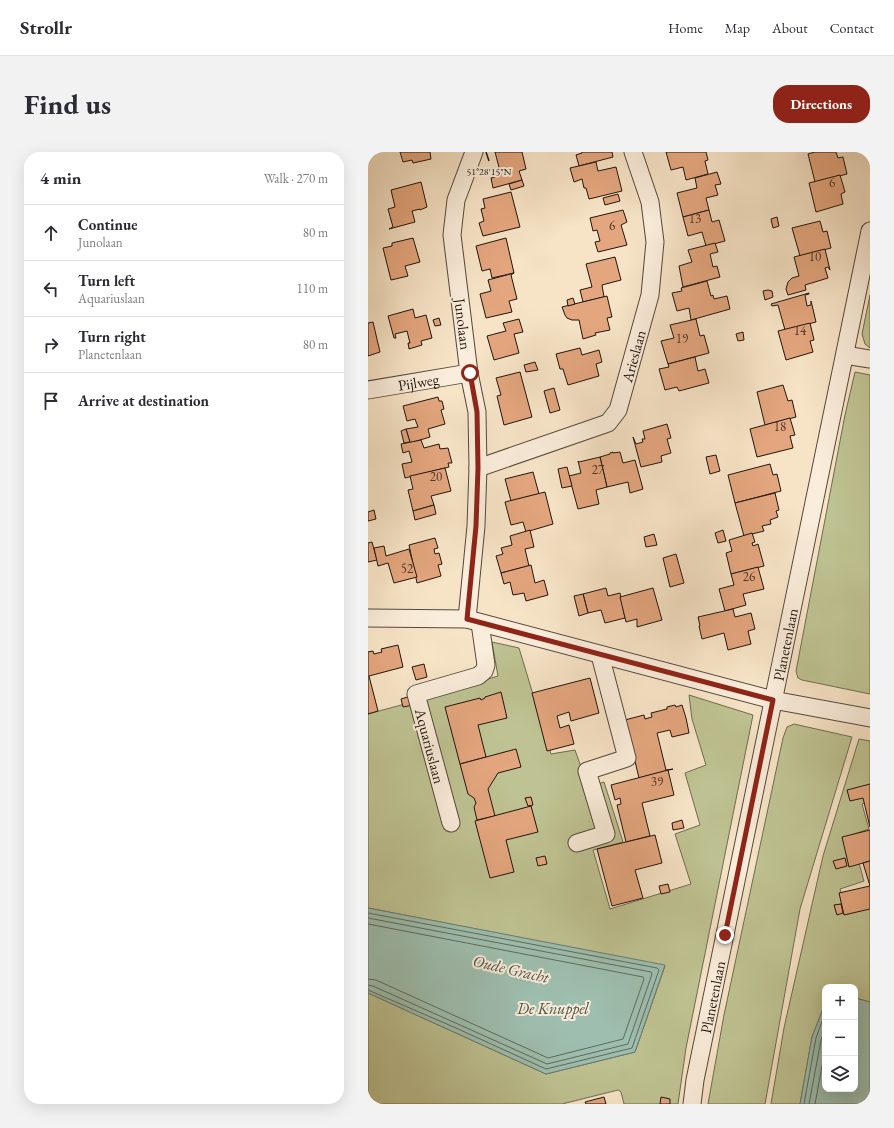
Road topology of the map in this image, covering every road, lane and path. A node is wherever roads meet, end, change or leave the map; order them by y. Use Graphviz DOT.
graph roads {
  1 [pos="474,152"];
  2 [pos="634,152"];
  3 [pos="870,232"];
  4 [pos="846,354"];
  5 [pos="870,359"];
  6 [pos="470,373"];
  7 [pos="368,390"];
  8 [pos="478,468"];
  9 [pos="368,618"];
  10 [pos="473,621"];
  11 [pos="600,655"];
  12 [pos="773,700"];
  13 [pos="870,718"];
  14 [pos="451,823"];
  15 [pos="577,843"];
  16 [pos="692,1104"];
  1 -- 6 [label="street, Junolaan"];
  2 -- 8 [label="street, Arieslaan"];
  3 -- 4 [label="street, Planetenlaan"];
  4 -- 5 [label="street"];
  4 -- 12 [label="street, Planetenlaan"];
  6 -- 7 [label="street, Pijlweg"];
  6 -- 8 [label="street, Junolaan"];
  8 -- 10 [label="street, Junolaan"];
  9 -- 10 [label="street"];
  10 -- 11 [label="street"];
  10 -- 14 [label="street, Aquariuslaan"];
  11 -- 12 [label="street"];
  11 -- 15 [label="street"];
  12 -- 13 [label="street"];
  12 -- 16 [label="street, Planetenlaan"];
}
